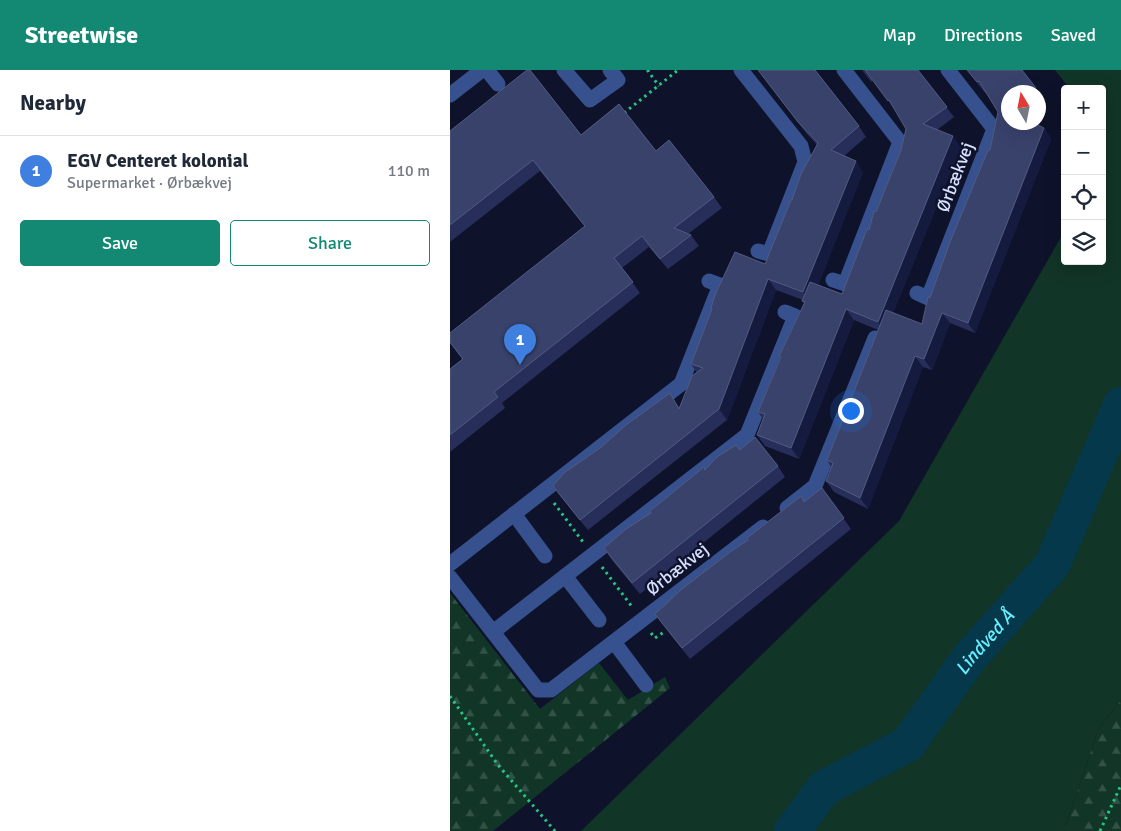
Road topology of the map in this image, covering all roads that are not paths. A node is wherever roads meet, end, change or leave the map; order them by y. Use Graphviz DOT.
graph roads {
  1 [pos="482,70"];
  2 [pos="487,70"];
  3 [pos="564,70"];
  4 [pos="610,70"];
  5 [pos="741,70"];
  6 [pos="844,70"];
  7 [pos="948,70"];
  8 [pos="498,84"];
  9 [pos="450,95"];
  10 [pos="758,251"];
  11 [pos="833,280"];
  12 [pos="709,281"];
  13 [pos="917,293"];
  14 [pos="785,312"];
  15 [pos="875,338"];
  16 [pos="514,514"];
  17 [pos="545,556"];
  18 [pos="450,564"];
  19 [pos="565,576"];
  20 [pos="450,577"];
  21 [pos="599,620"];
  22 [pos="493,632"];
  23 [pos="614,642"];
  24 [pos="646,685"];
  1 -- 9 [label="street"];
  2 -- 8 [label="street"];
  3 -- 4 [label="street"];
  5 -- 10 [label="street"];
  6 -- 11 [label="street"];
  7 -- 13 [label="street, Ørbækvej"];
  12 -- 16 [label="street"];
  14 -- 19 [label="street"];
  15 -- 23 [label="street, Ørbækvej"];
  16 -- 17 [label="street"];
  16 -- 18 [label="street"];
  19 -- 21 [label="street"];
  19 -- 22 [label="street"];
  20 -- 22 [label="street, Ørbækvej"];
  22 -- 23 [label="street, Ørbækvej"];
  23 -- 24 [label="street"];
}
